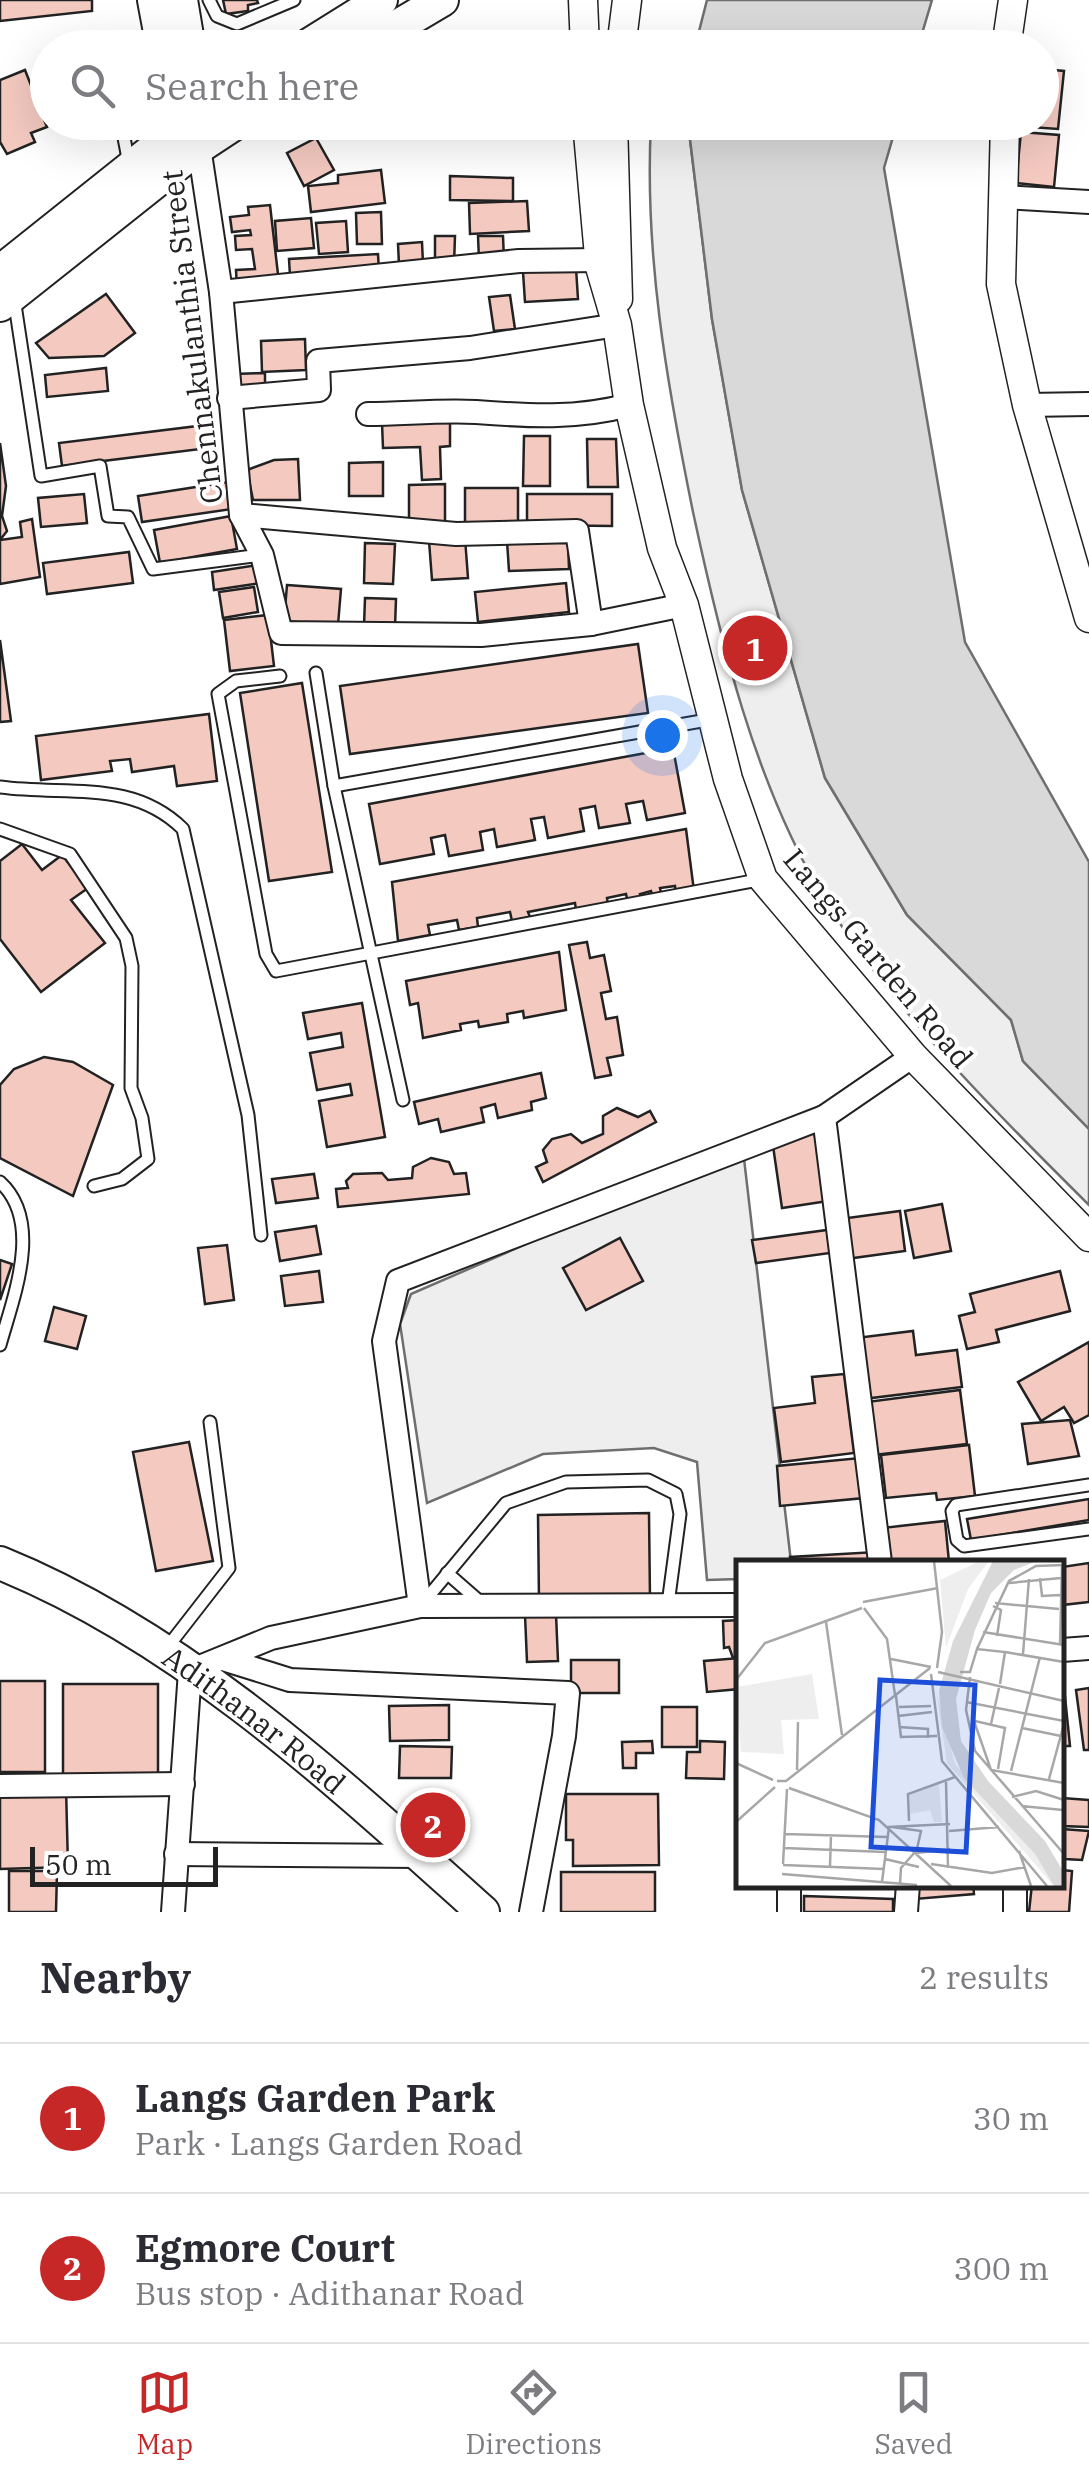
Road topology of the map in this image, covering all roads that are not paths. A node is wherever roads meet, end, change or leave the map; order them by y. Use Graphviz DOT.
graph roads {
  1 [pos="154,0"];
  2 [pos="181,0"];
  3 [pos="209,0"];
  4 [pos="294,0"];
  5 [pos="442,0"];
  6 [pos="583,0"];
  7 [pos="627,0"];
  8 [pos="1013,0"];
  9 [pos="361,5"];
  10 [pos="400,10"];
  11 [pos="160,30"];
  12 [pos="187,30"];
  13 [pos="328,30"];
  14 [pos="379,30"];
  15 [pos="584,30"];
  16 [pos="624,30"];
  17 [pos="1009,30"];
  18 [pos="124,140"];
  19 [pos="181,140"];
  20 [pos="185,140"];
  21 [pos="193,140"];
  22 [pos="589,140"];
  23 [pos="614,140"];
  24 [pos="1005,140"];
  25 [pos="130,168"];
  26 [pos="1004,196"];
  27 [pos="1089,202"];
  28 [pos="599,260"];
  29 [pos="4,290"];
  30 [pos="221,292"];
  31 [pos="617,325"];
  32 [pos="228,398"];
  33 [pos="1089,404"];
  34 [pos="629,405"];
  35 [pos="1027,406"];
  36 [pos="368,414"];
  37 [pos="241,516"];
  38 [pos="262,554"];
  39 [pos="684,606"];
  40 [pos="1089,618"];
  41 [pos="591,624"];
  42 [pos="316,673"];
  43 [pos="280,676"];
  44 [pos="713,719"];
  45 [pos="334,786"];
  46 [pos="0,788"];
  47 [pos="0,829"];
  48 [pos="763,879"];
  49 [pos="370,956"];
  50 [pos="913,1056"];
  51 [pos="403,1100"];
  52 [pos="824,1117"];
  53 [pos="0,1182"];
  54 [pos="94,1186"];
  55 [pos="262,1235"];
  56 [pos="1089,1237"];
  57 [pos="0,1345"];
  58 [pos="210,1422"];
  59 [pos="1089,1486"];
  60 [pos="1089,1529"];
  61 [pos="880,1560"];
  62 [pos="0,1564"];
  63 [pos="446,1573"];
  64 [pos="736,1605"];
  65 [pos="420,1606"];
  66 [pos="1089,1648"];
  67 [pos="1064,1650"];
  68 [pos="164,1652"];
  69 [pos="223,1659"];
  70 [pos="190,1671"];
  71 [pos="182,1784"];
  72 [pos="0,1786"];
  73 [pos="176,1854"];
  74 [pos="421,1856"];
  75 [pos="788,1887"];
  76 [pos="1015,1887"];
  77 [pos="173,1912"];
  78 [pos="483,1912"];
  79 [pos="530,1912"];
  80 [pos="789,1912"];
  81 [pos="1014,1912"];
  1 -- 11 [label="main road"];
  2 -- 12 [label="main road"];
  3 -- 4 [label="lane"];
  5 -- 10 [label="main road"];
  6 -- 15 [label="street"];
  7 -- 16 [label="street"];
  8 -- 17 [label="street"];
  9 -- 13 [label="main road"];
  10 -- 14 [label="main road"];
  18 -- 25 [label="lane"];
  19 -- 25 [label="main road"];
  20 -- 29 [label="main road"];
  21 -- 30 [label="street, Chennakulanthia Street"];
  22 -- 28 [label="street, Langs Garden Road"];
  23 -- 31 [label="street, Langs Garden Road"];
  24 -- 26 [label="street"];
  25 -- 29 [label="main road"];
  26 -- 27 [label="street"];
  26 -- 35 [label="street"];
  28 -- 30 [label="street"];
  28 -- 31 [label="street, Langs Garden Road"];
  29 -- 38 [label="lane"];
  30 -- 32 [label="street, Chennakulanthia Street"];
  31 -- 32 [label="street"];
  31 -- 34 [label="street, Langs Garden Road"];
  32 -- 37 [label="street, Chennakulanthia Street"];
  33 -- 35 [label="street"];
  34 -- 36 [label="street"];
  34 -- 39 [label="street, Langs Garden Road"];
  35 -- 40 [label="street"];
  37 -- 38 [label="street, Chennakulanthia Street"];
  37 -- 41 [label="street"];
  38 -- 41 [label="street, Chennakulanthia Street"];
  39 -- 41 [label="street"];
  39 -- 44 [label="street, Langs Garden Road"];
  42 -- 45 [label="lane"];
  43 -- 49 [label="lane"];
  44 -- 45 [label="lane"];
  44 -- 48 [label="street, Langs Garden Road"];
  45 -- 49 [label="lane"];
  46 -- 55 [label="lane"];
  47 -- 54 [label="lane"];
  48 -- 49 [label="lane"];
  48 -- 50 [label="street, Langs Garden Road"];
  49 -- 51 [label="lane"];
  50 -- 52 [label="street"];
  50 -- 56 [label="street, Langs Garden Road"];
  52 -- 61 [label="street"];
  52 -- 65 [label="street"];
  53 -- 57 [label="lane"];
  58 -- 68 [label="lane"];
  59 -- 60 [label="lane"];
  62 -- 68 [label="main road, Adithanar Road"];
  63 -- 63 [label="lane"];
  63 -- 65 [label="lane"];
  64 -- 65 [label="street"];
  65 -- 69 [label="street"];
  66 -- 67 [label="street"];
  68 -- 70 [label="main road, Adithanar Road"];
  69 -- 70 [label="street"];
  69 -- 79 [label="street"];
  70 -- 71 [label="street"];
  70 -- 74 [label="main road, Adithanar Road"];
  71 -- 72 [label="street"];
  71 -- 73 [label="street"];
  73 -- 74 [label="street"];
  73 -- 77 [label="street"];
  74 -- 78 [label="main road, Adithanar Road"];
  75 -- 80 [label="street"];
  76 -- 81 [label="street"];
}
